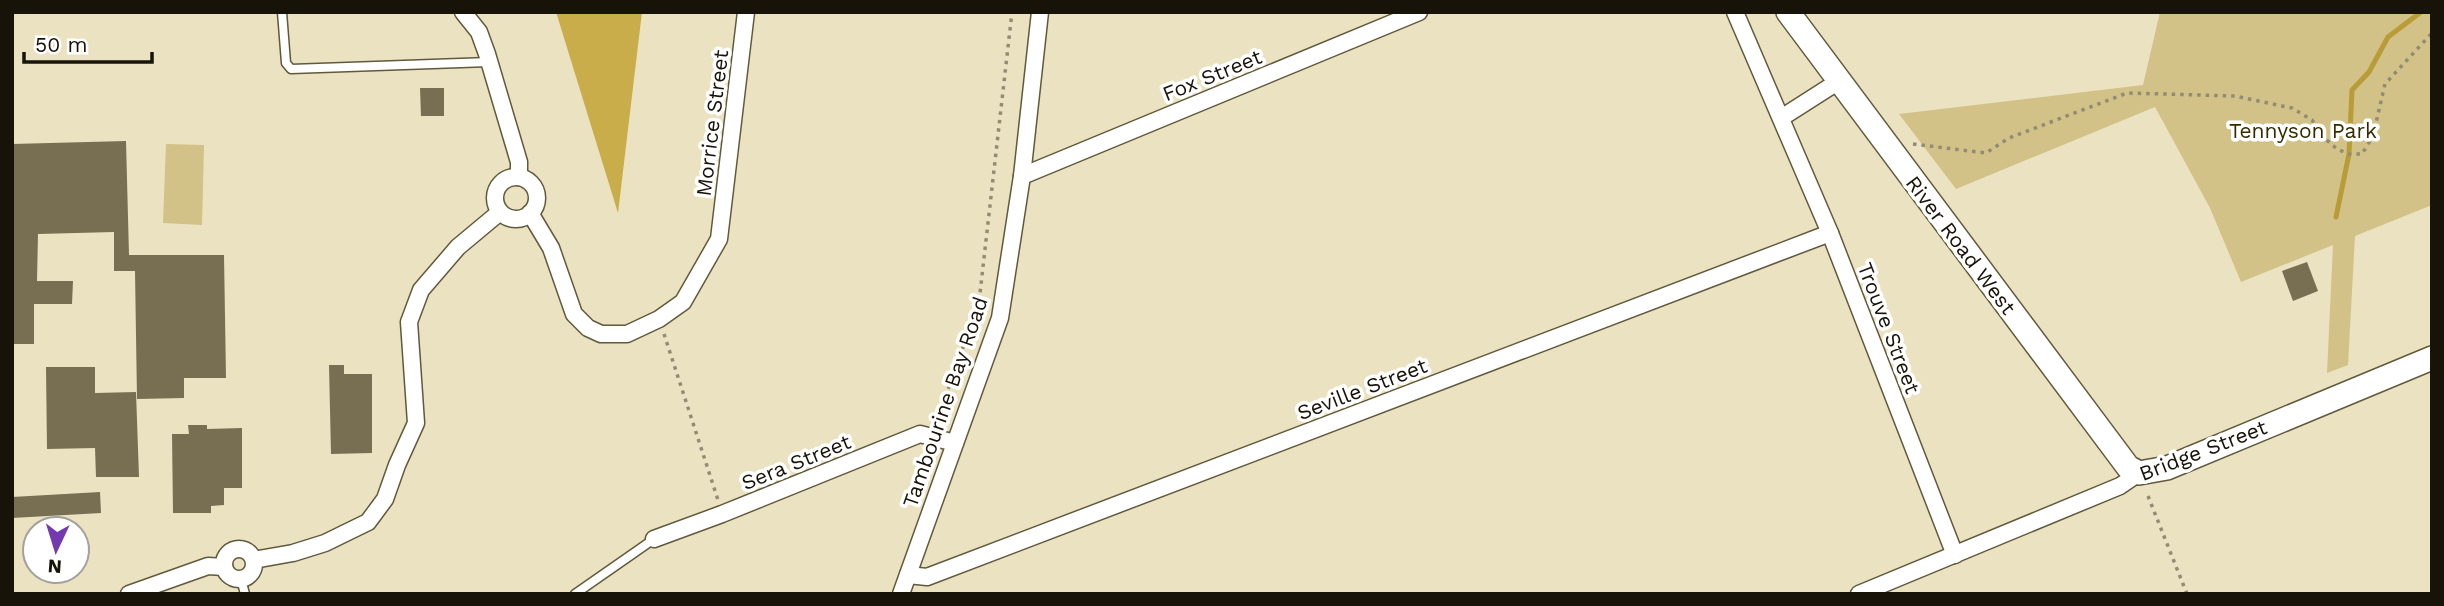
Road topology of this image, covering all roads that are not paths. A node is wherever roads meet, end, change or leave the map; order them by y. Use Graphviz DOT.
graph roads {
  1 [pos="282,12"];
  2 [pos="463,12"];
  3 [pos="746,12"];
  4 [pos="1040,12"];
  5 [pos="1419,12"];
  6 [pos="1735,12"];
  7 [pos="1788,12"];
  8 [pos="489,62"];
  9 [pos="1839,81"];
  10 [pos="1781,118"];
  11 [pos="1022,176"];
  12 [pos="519,177"];
  13 [pos="500,212"];
  14 [pos="530,213"];
  15 [pos="1830,233"];
  16 [pos="2432,358"];
  17 [pos="955,443"];
  18 [pos="2139,472"];
  19 [pos="654,539"];
  20 [pos="1955,555"];
  21 [pos="254,560"];
  22 [pos="224,567"];
  23 [pos="908,575"];
  24 [pos="243,587"];
  25 [pos="129,594"];
  26 [pos="575,594"];
  27 [pos="901,594"];
  28 [pos="1859,594"];
  1 -- 8 [label="lane"];
  2 -- 8 [label="street"];
  3 -- 14 [label="street, Morrice Street"];
  4 -- 11 [label="street, Tambourine Bay Road"];
  5 -- 11 [label="street, Fox Street"];
  6 -- 10 [label="street, Trouve Street"];
  7 -- 9 [label="main road, River Road West"];
  8 -- 12 [label="street"];
  9 -- 10 [label="street"];
  9 -- 18 [label="main road, River Road West"];
  10 -- 15 [label="street, Trouve Street"];
  11 -- 17 [label="street, Tambourine Bay Road"];
  12 -- 13 [label="street"];
  12 -- 14 [label="street"];
  13 -- 14 [label="street"];
  13 -- 21 [label="street"];
  15 -- 20 [label="street, Trouve Street"];
  15 -- 23 [label="street, Seville Street"];
  16 -- 18 [label="main road, Bridge Street"];
  17 -- 19 [label="street, Sera Street"];
  17 -- 23 [label="street, Tambourine Bay Road"];
  18 -- 20 [label="street, Bridge Street"];
  19 -- 26 [label="lane"];
  20 -- 28 [label="street, Bridge Street"];
  21 -- 22 [label="street"];
  21 -- 24 [label="street"];
  22 -- 24 [label="street"];
  22 -- 25 [label="street"];
  23 -- 27 [label="street, Tambourine Bay Road"];
}
